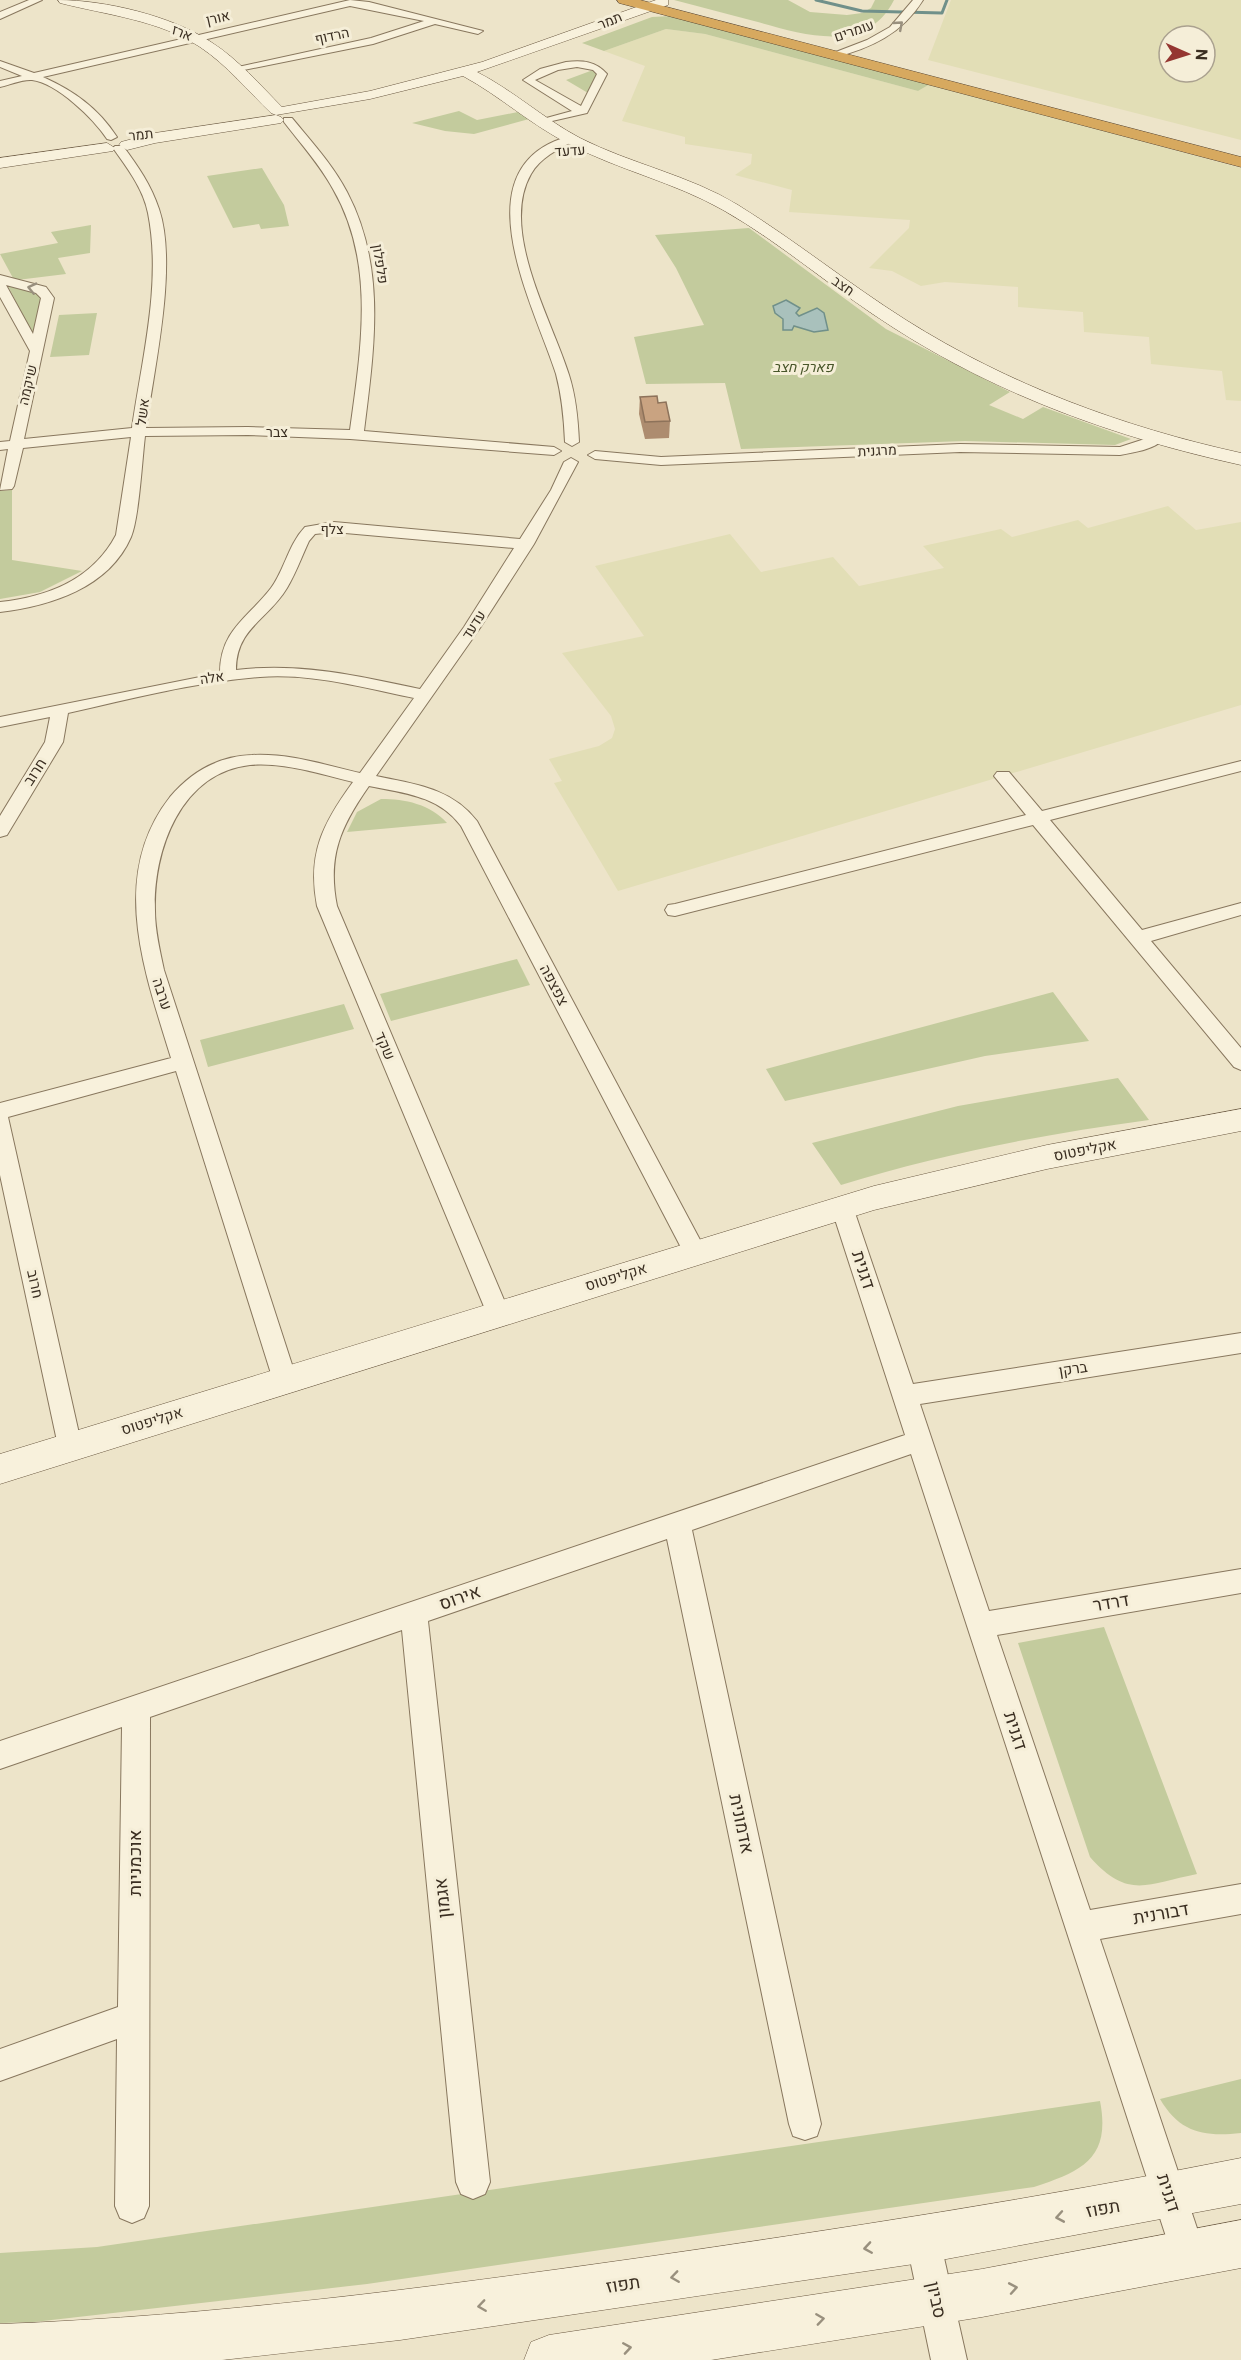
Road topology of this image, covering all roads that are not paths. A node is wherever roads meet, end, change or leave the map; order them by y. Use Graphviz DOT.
graph roads {
  1 [pos="37,0"];
  2 [pos="65,0"];
  3 [pos="623,0"];
  4 [pos="918,0"];
  5 [pos="659,6"];
  6 [pos="897,9"];
  7 [pos="0,16"];
  8 [pos="628,17"];
  9 [pos="434,21"];
  10 [pos="478,32"];
  11 [pos="194,37"];
  12 [pos="869,37"];
  13 [pos="812,40"];
  14 [pos="841,50"];
  15 [pos="887,59"];
  16 [pos="0,64"];
  17 [pos="234,69"];
  18 [pos="468,73"];
  19 [pos="35,77"];
  20 [pos="0,84"];
  21 [pos="584,110"];
  22 [pos="282,115"];
  23 [pos="543,122"];
  24 [pos="570,139"];
  25 [pos="115,142"];
  26 [pos="594,150"];
  27 [pos="1241,150"];
  28 [pos="547,152"];
  29 [pos="0,155"];
  30 [pos="1241,162"];
  31 [pos="0,163"];
  32 [pos="0,279"];
  33 [pos="0,285"];
  34 [pos="36,351"];
  35 [pos="140,432"];
  36 [pos="357,434"];
  37 [pos="1157,439"];
  38 [pos="572,442"];
  39 [pos="7,445"];
  40 [pos="554,452"];
  41 [pos="595,454"];
  42 [pos="1241,459"];
  43 [pos="571,462"];
  44 [pos="0,486"];
  45 [pos="526,544"];
  46 [pos="0,607"];
  47 [pos="228,675"];
  48 [pos="426,695"];
  49 [pos="59,710"];
  50 [pos="0,722"];
  51 [pos="1241,766"];
  52 [pos="1003,776"];
  53 [pos="364,779"];
  54 [pos="1038,818"];
  55 [pos="0,831"];
  56 [pos="1241,909"];
  57 [pos="675,910"];
  58 [pos="1137,938"];
  59 [pos="183,1062"];
  60 [pos="1241,1062"];
  61 [pos="0,1111"];
  62 [pos="1241,1120"];
  63 [pos="0,1122"];
  64 [pos="842,1208"];
  65 [pos="694,1253"];
  66 [pos="498,1314"];
  67 [pos="1241,1342"];
  68 [pos="285,1380"];
  69 [pos="904,1396"];
  70 [pos="919,1441"];
  71 [pos="69,1447"];
  72 [pos="0,1469"];
  73 [pos="677,1524"];
  74 [pos="1241,1581"];
  75 [pos="414,1614"];
  76 [pos="980,1625"];
  77 [pos="136,1709"];
  78 [pos="0,1755"];
  79 [pos="1241,1899"];
  80 [pos="1080,1927"];
  81 [pos="134,2017"];
  82 [pos="0,2065"];
  83 [pos="805,2124"];
  84 [pos="1241,2181"];
  85 [pos="473,2182"];
  86 [pos="1170,2196"];
  87 [pos="132,2206"];
  88 [pos="923,2240"];
  89 [pos="1241,2244"];
  90 [pos="1189,2255"];
  91 [pos="936,2301"];
  92 [pos="0,2349"];
  93 [pos="193,2350"];
  94 [pos="549,2360"];
  95 [pos="950,2360"];
  1 -- 7 [label="street"];
  2 -- 11 [label="street, ארז"];
  3 -- 5 [label="highway"];
  3 -- 8 [label="highway"];
  12 -- 4 [label="street, עומרים, one-way"];
  5 -- 8 [label="street, תמר"];
  5 -- 13 [label="highway"];
  5 -- 14 [label="highway"];
  6 -- 12 [label="street, עומרים"];
  8 -- 18 [label="street, תמר"];
  9 -- 10 [label="street, אורן"];
  9 -- 11 [label="street, אורן"];
  9 -- 17 [label="street, הרדוף"];
  11 -- 17 [label="street, ארז"];
  11 -- 19 [label="street, אורן"];
  12 -- 13 [label="highway"];
  12 -- 14 [label="street, עומרים"];
  12 -- 15 [label="highway"];
  13 -- 14 [label="highway"];
  14 -- 15 [label="highway"];
  14 -- 30 [label="highway"];
  15 -- 27 [label="highway"];
  16 -- 19 [label="street, אשל"];
  17 -- 22 [label="street, ארז"];
  18 -- 22 [label="street, תמר"];
  18 -- 23 [label="street, חצב"];
  19 -- 20 [label="street, אורן"];
  19 -- 25 [label="street, אשל"];
  21 -- 21 [label="street"];
  21 -- 23 [label="street"];
  22 -- 25 [label="street, תמר"];
  22 -- 36 [label="street, פלפלון"];
  23 -- 24 [label="street, חצב"];
  24 -- 26 [label="street, חצב"];
  24 -- 28 [label="street, עדעד"];
  25 -- 29 [label="street, תמר"];
  25 -- 31 [label="street, תמר"];
  25 -- 35 [label="street, אשל"];
  26 -- 28 [label="street, עדעד"];
  26 -- 37 [label="street, חצב"];
  28 -- 38 [label="street, עדעד"];
  34 -- 32 [label="street, one-way"];
  33 -- 34 [label="street, שיקמה"];
  34 -- 39 [label="street, שיקמה"];
  35 -- 36 [label="street, צבר"];
  35 -- 39 [label="street, צבר"];
  35 -- 46 [label="street, אשל"];
  36 -- 40 [label="street, צבר"];
  37 -- 41 [label="street, מרגנית"];
  37 -- 42 [label="street, חצב"];
  38 -- 40 [label="street"];
  38 -- 41 [label="street"];
  39 -- 44 [label="street, שיקמה"];
  40 -- 43 [label="street"];
  41 -- 43 [label="street"];
  43 -- 45 [label="street, עדעד"];
  45 -- 47 [label="street, צלף"];
  45 -- 48 [label="street, עדעד"];
  47 -- 48 [label="street, אלה"];
  47 -- 49 [label="street, אלה"];
  48 -- 53 [label="street, עדעד"];
  49 -- 50 [label="street, אלה"];
  49 -- 55 [label="street, חרוב"];
  51 -- 54 [label="street"];
  52 -- 54 [label="street"];
  53 -- 59 [label="street, ערבה"];
  53 -- 65 [label="street, צפצפה"];
  53 -- 66 [label="street, שקד"];
  54 -- 57 [label="street"];
  54 -- 58 [label="street"];
  56 -- 58 [label="street"];
  58 -- 60 [label="street"];
  59 -- 61 [label="street"];
  59 -- 68 [label="street, ערבה"];
  62 -- 64 [label="street, אקליפטוס"];
  63 -- 71 [label="street, חרוב"];
  64 -- 65 [label="street, אקליפטוס"];
  64 -- 69 [label="street, דגנית"];
  65 -- 66 [label="street, אקליפטוס"];
  66 -- 68 [label="street, אקליפטוס"];
  67 -- 69 [label="street, ברקן"];
  68 -- 71 [label="street, אקליפטוס"];
  69 -- 70 [label="street, דגנית"];
  70 -- 73 [label="street, אירוס"];
  70 -- 76 [label="street, דגנית"];
  71 -- 72 [label="street, אקליפטוס"];
  73 -- 75 [label="street, אירוס"];
  73 -- 83 [label="street, אדמונית"];
  74 -- 76 [label="street, דרדר"];
  75 -- 77 [label="street, אירוס"];
  75 -- 85 [label="street, אגמון"];
  76 -- 80 [label="street, דגנית"];
  77 -- 78 [label="street, אירוס"];
  77 -- 81 [label="street, אוכמניות"];
  79 -- 80 [label="street, דבורנית"];
  80 -- 86 [label="street, דגנית"];
  81 -- 82 [label="street"];
  81 -- 87 [label="street, אוכמניות"];
  84 -- 86 [label="street, תפוז"];
  86 -- 88 [label="street, תפוז, one-way"];
  86 -- 90 [label="street, דגנית"];
  88 -- 91 [label="street, סביון"];
  88 -- 93 [label="street, תפוז, one-way"];
  89 -- 90 [label="street"];
  91 -- 90 [label="street, one-way"];
  94 -- 91 [label="street, one-way"];
  91 -- 95 [label="street, סביון"];
  92 -- 93 [label="street, תפוז"];
}
